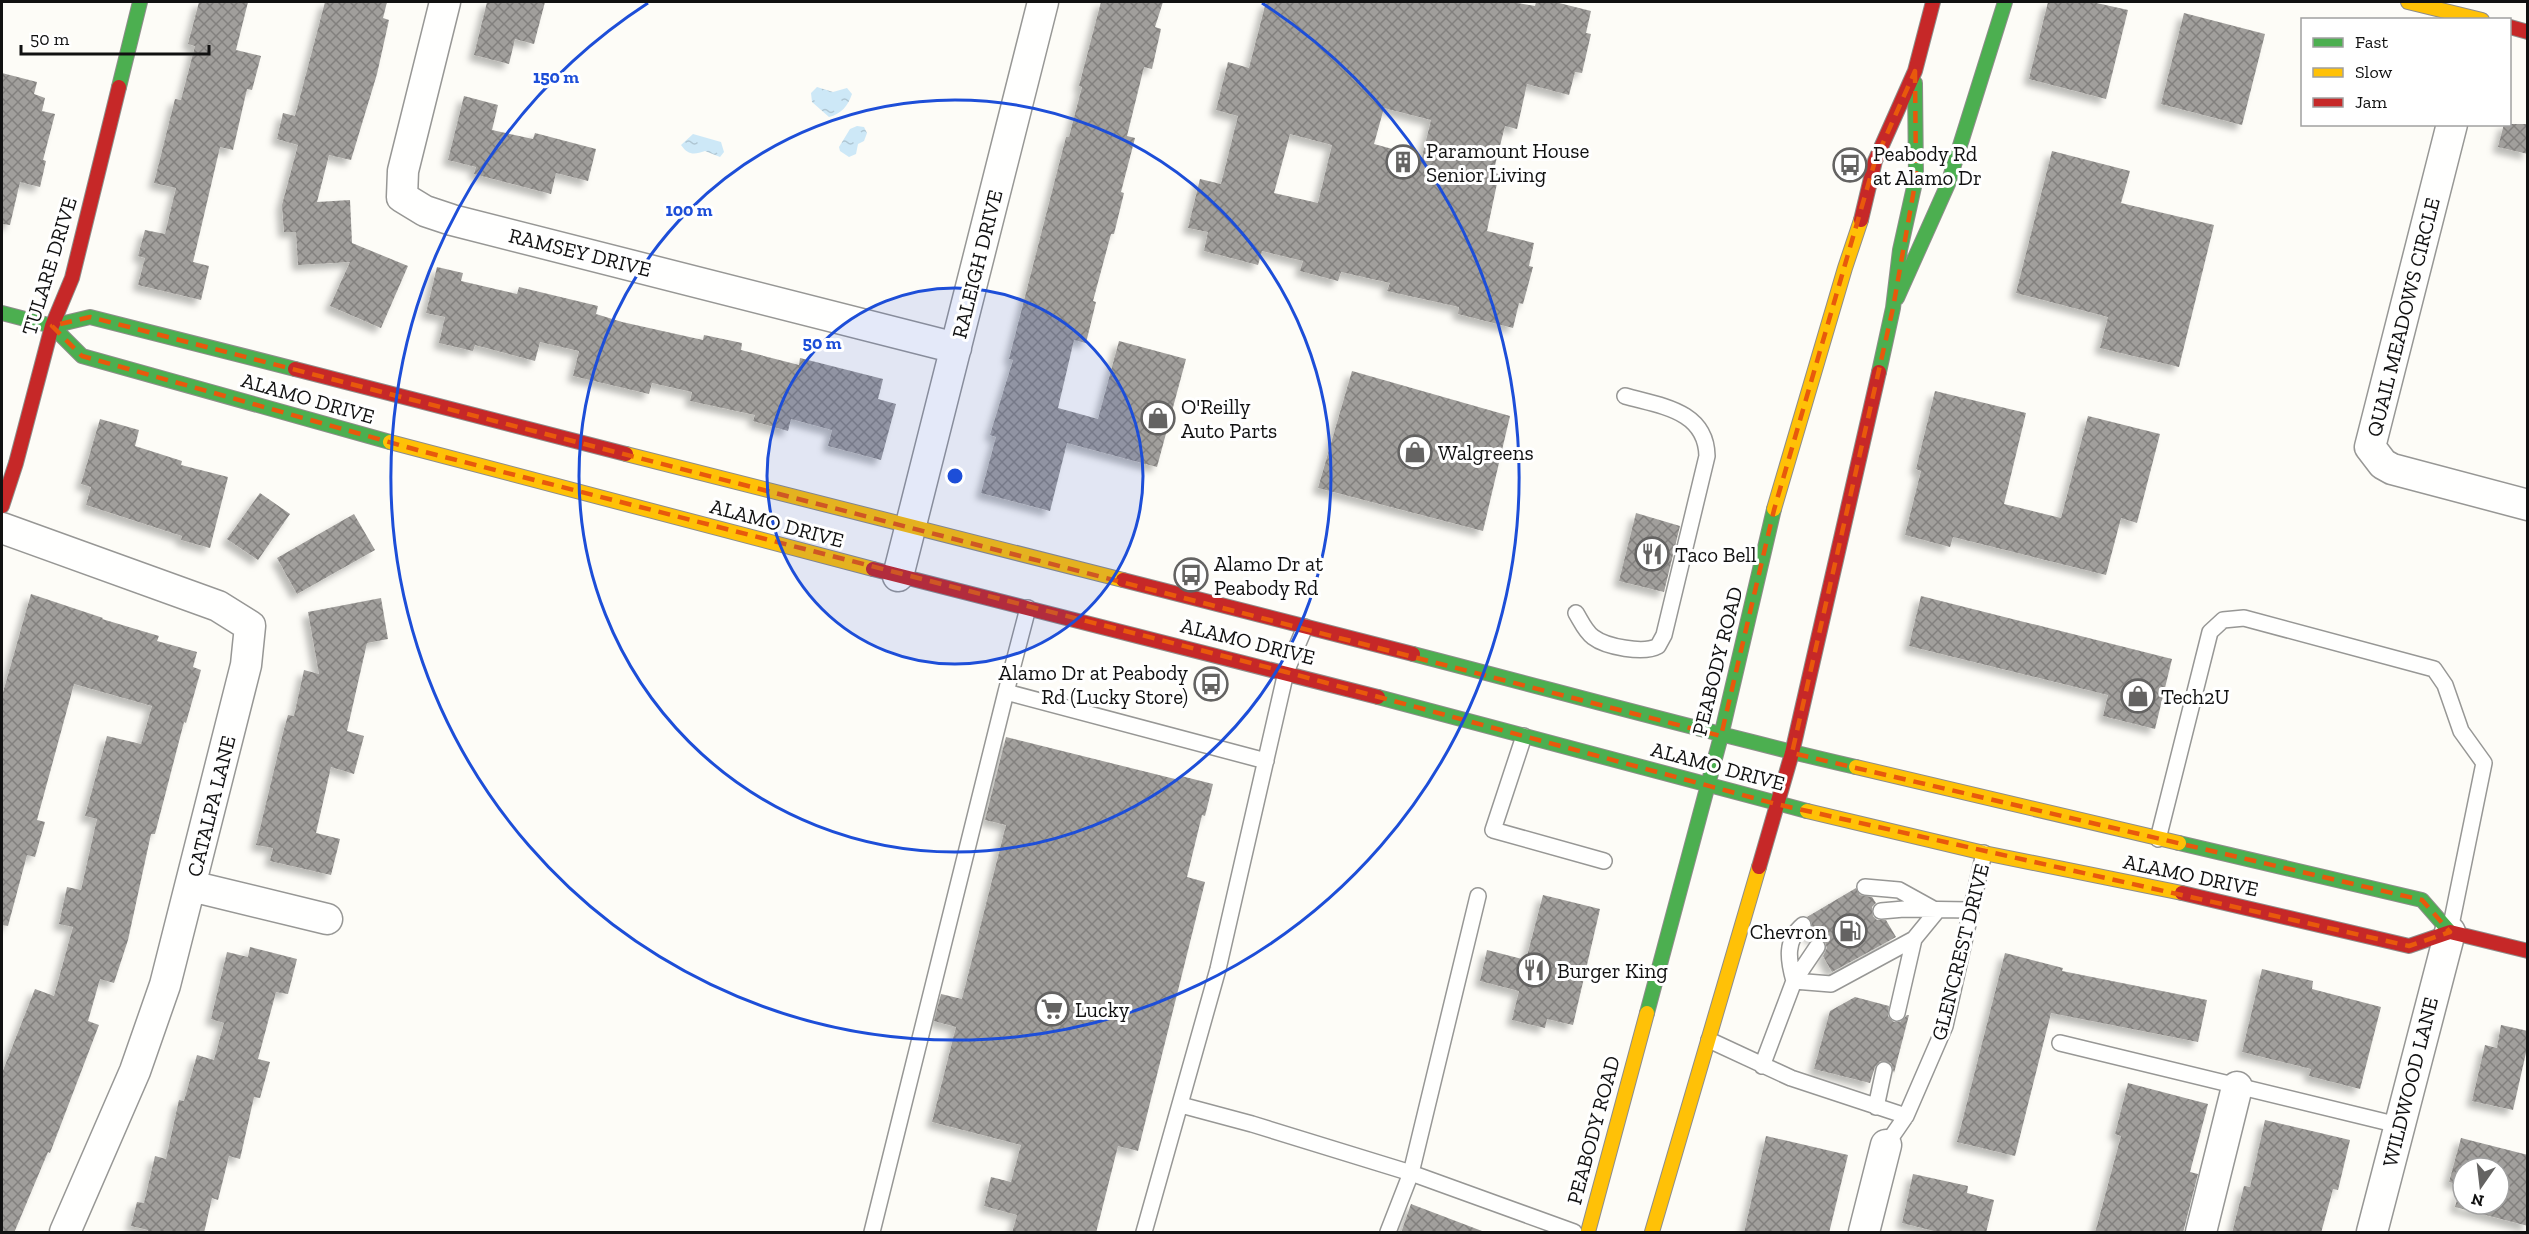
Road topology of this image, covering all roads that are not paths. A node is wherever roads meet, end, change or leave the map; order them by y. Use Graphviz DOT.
graph roads {
  1 [pos="140,2"];
  2 [pos="445,2"];
  3 [pos="1043,2"];
  4 [pos="1933,2"];
  5 [pos="2005,2"];
  6 [pos="2408,2"];
  7 [pos="2476,18"];
  8 [pos="2511,27"];
  9 [pos="2528,32"];
  10 [pos="1915,71"];
  11 [pos="2451,126"];
  12 [pos="1893,308"];
  13 [pos="2,313"];
  14 [pos="52,326"];
  15 [pos="956,348"];
  16 [pos="1624,396"];
  17 [pos="2,506"];
  18 [pos="2528,506"];
  19 [pos="910,527"];
  20 [pos="2,528"];
  21 [pos="898,576"];
  22 [pos="1028,608"];
  23 [pos="1576,613"];
  24 [pos="1305,627"];
  25 [pos="1286,672"];
  26 [pos="1006,692"];
  27 [pos="1524,736"];
  28 [pos="1721,736"];
  29 [pos="1792,753"];
  30 [pos="1266,761"];
  31 [pos="1706,784"];
  32 [pos="1776,804"];
  33 [pos="2158,838"];
  34 [pos="1984,853"];
  35 [pos="1604,861"];
  36 [pos="191,886"];
  37 [pos="1865,887"];
  38 [pos="1478,896"];
  39 [pos="1970,910"];
  40 [pos="1881,911"];
  41 [pos="1937,911"];
  42 [pos="327,919"];
  43 [pos="1803,925"];
  44 [pos="2450,932"];
  45 [pos="1914,939"];
  46 [pos="1817,946"];
  47 [pos="2528,951"];
  48 [pos="1794,981"];
  49 [pos="1897,1013"];
  50 [pos="1709,1040"];
  51 [pos="2060,1043"];
  52 [pos="1762,1066"];
  53 [pos="1884,1070"];
  54 [pos="2237,1087"];
  55 [pos="1181,1105"];
  56 [pos="1876,1107"];
  57 [pos="1905,1116"];
  58 [pos="2398,1125"];
  59 [pos="1887,1144"];
  60 [pos="1411,1173"];
  61 [pos="65,1233"];
  62 [pos="872,1233"];
  63 [pos="1144,1233"];
  64 [pos="1388,1233"];
  65 [pos="1574,1233"];
  66 [pos="1588,1233"];
  67 [pos="1652,1233"];
  68 [pos="1864,1233"];
  69 [pos="2201,1233"];
  70 [pos="2372,1233"];
  1 -- 14 [label="main road, TULARE DRIVE"];
  2 -- 15 [label="street, RAMSEY DRIVE"];
  3 -- 15 [label="street, RALEIGH DRIVE"];
  4 -- 10 [label="main road, PEABODY ROAD"];
  5 -- 12 [label="main road"];
  6 -- 7 [label="main road"];
  8 -- 9 [label="main road"];
  10 -- 12 [label="main road, PEABODY ROAD"];
  10 -- 28 [label="main road, PEABODY ROAD"];
  11 -- 18 [label="street, QUAIL MEADOWS CIRCLE"];
  12 -- 29 [label="main road, PEABODY ROAD"];
  13 -- 14 [label="main road, ALAMO DRIVE"];
  14 -- 17 [label="main road, TULARE DRIVE"];
  14 -- 19 [label="main road, ALAMO DRIVE"];
  14 -- 21 [label="main road, ALAMO DRIVE"];
  15 -- 19 [label="street, RALEIGH DRIVE"];
  16 -- 23 [label="lane"];
  19 -- 21 [label="street, RALEIGH DRIVE"];
  19 -- 24 [label="main road, ALAMO DRIVE"];
  20 -- 36 [label="street, CATALPA LANE"];
  21 -- 22 [label="main road, ALAMO DRIVE"];
  22 -- 25 [label="main road, ALAMO DRIVE"];
  22 -- 26 [label="lane"];
  24 -- 25 [label="lane"];
  24 -- 28 [label="main road, ALAMO DRIVE"];
  25 -- 27 [label="main road, ALAMO DRIVE"];
  25 -- 30 [label="lane"];
  26 -- 30 [label="lane"];
  26 -- 62 [label="lane"];
  27 -- 31 [label="main road, ALAMO DRIVE"];
  27 -- 35 [label="lane"];
  28 -- 29 [label="main road, ALAMO DRIVE"];
  28 -- 31 [label="main road, PEABODY ROAD"];
  29 -- 32 [label="main road, PEABODY ROAD"];
  29 -- 33 [label="main road, ALAMO DRIVE"];
  30 -- 55 [label="lane"];
  31 -- 32 [label="main road, ALAMO DRIVE"];
  31 -- 66 [label="main road, PEABODY ROAD"];
  32 -- 34 [label="main road, ALAMO DRIVE"];
  32 -- 50 [label="main road, PEABODY ROAD"];
  33 -- 44 [label="main road, ALAMO DRIVE"];
  33 -- 44 [label="lane"];
  34 -- 39 [label="lane, GLENCREST DRIVE"];
  34 -- 44 [label="main road, ALAMO DRIVE"];
  36 -- 42 [label="street"];
  36 -- 61 [label="street, CATALPA LANE"];
  37 -- 41 [label="lane"];
  38 -- 60 [label="lane"];
  39 -- 41 [label="lane"];
  39 -- 57 [label="lane, GLENCREST DRIVE"];
  40 -- 41 [label="lane"];
  41 -- 45 [label="lane"];
  43 -- 48 [label="lane"];
  44 -- 47 [label="main road"];
  44 -- 58 [label="street, WILDWOOD LANE"];
  45 -- 48 [label="lane"];
  45 -- 49 [label="lane"];
  46 -- 48 [label="lane"];
  48 -- 52 [label="lane"];
  50 -- 52 [label="lane"];
  50 -- 67 [label="main road, PEABODY ROAD"];
  51 -- 54 [label="lane"];
  52 -- 56 [label="lane"];
  53 -- 56 [label="lane"];
  54 -- 58 [label="lane"];
  54 -- 69 [label="street"];
  55 -- 60 [label="lane"];
  55 -- 63 [label="lane"];
  56 -- 57 [label="lane"];
  57 -- 59 [label="lane, GLENCREST DRIVE"];
  58 -- 70 [label="street, WILDWOOD LANE"];
  59 -- 68 [label="street"];
  60 -- 64 [label="lane"];
  60 -- 65 [label="lane"];
}
